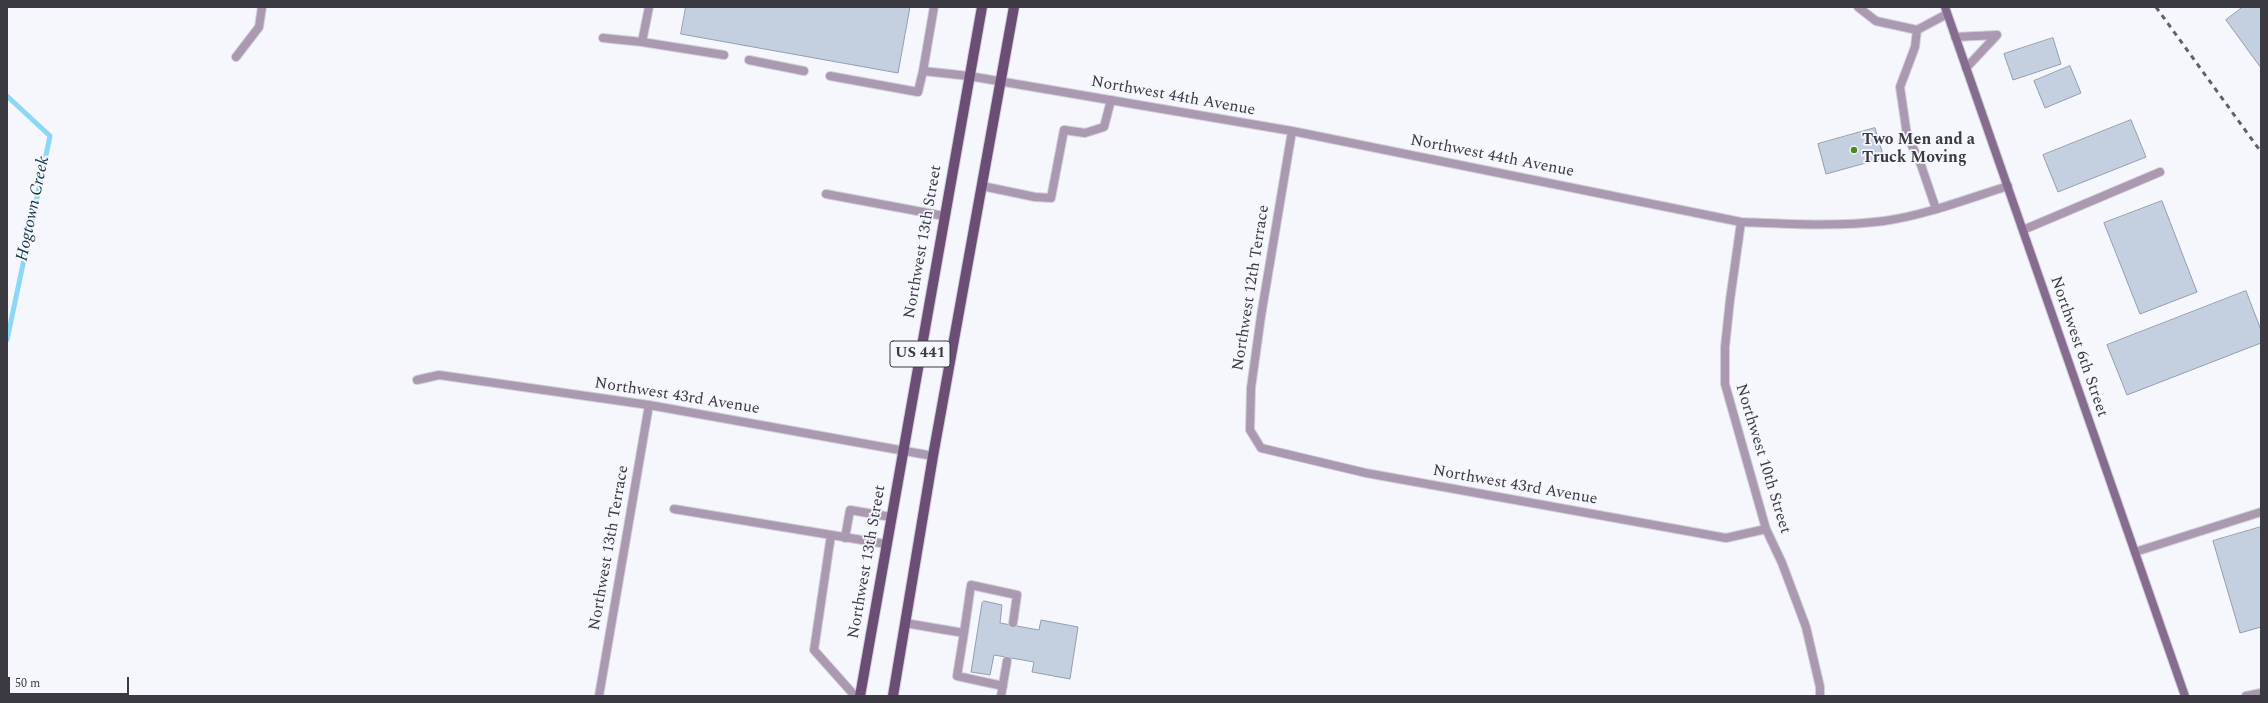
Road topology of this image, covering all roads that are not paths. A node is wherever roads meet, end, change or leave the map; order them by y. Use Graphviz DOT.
graph roads {
  1 [pos="262,7"];
  2 [pos="649,7"];
  3 [pos="934,7"];
  4 [pos="982,7"];
  5 [pos="1014,7"];
  6 [pos="1858,7"];
  7 [pos="1946,11"];
  8 [pos="1918,30"];
  9 [pos="1956,37"];
  10 [pos="603,38"];
  11 [pos="642,42"];
  12 [pos="724,55"];
  13 [pos="236,57"];
  14 [pos="749,60"];
  15 [pos="1966,68"];
  16 [pos="804,71"];
  17 [pos="923,71"];
  18 [pos="830,76"];
  19 [pos="969,76"];
  20 [pos="1000,81"];
  21 [pos="1111,100"];
  22 [pos="1292,131"];
  23 [pos="2160,172"];
  24 [pos="982,186"];
  25 [pos="2008,186"];
  26 [pos="826,194"];
  27 [pos="1936,209"];
  28 [pos="944,216"];
  29 [pos="1741,222"];
  30 [pos="2023,230"];
  31 [pos="417,380"];
  32 [pos="649,405"];
  33 [pos="1261,448"];
  34 [pos="902,451"];
  35 [pos="933,456"];
  36 [pos="674,509"];
  37 [pos="2261,512"];
  38 [pos="891,517"];
  39 [pos="1766,528"];
  40 [pos="831,535"];
  41 [pos="845,538"];
  42 [pos="886,544"];
  43 [pos="2135,552"];
  44 [pos="905,623"];
  45 [pos="1013,623"];
  46 [pos="964,633"];
  47 [pos="1007,661"];
  48 [pos="1002,686"];
  49 [pos="2261,693"];
  50 [pos="599,696"];
  51 [pos="855,696"];
  52 [pos="860,696"];
  53 [pos="892,696"];
  54 [pos="1001,696"];
  55 [pos="1820,696"];
  56 [pos="2185,696"];
  57 [pos="2246,696"];
  1 -- 13 [label="street"];
  2 -- 11 [label="street"];
  3 -- 17 [label="street"];
  4 -- 19 [label="main road, Northwest 13th Street / US 441"];
  5 -- 20 [label="main road, US 441"];
  6 -- 8 [label="street"];
  7 -- 8 [label="street"];
  7 -- 9 [label="main road, Northwest 6th Street"];
  8 -- 27 [label="street"];
  9 -- 15 [label="main road, Northwest 6th Street"];
  9 -- 15 [label="street"];
  10 -- 11 [label="street"];
  11 -- 12 [label="street"];
  14 -- 16 [label="street"];
  15 -- 25 [label="main road, Northwest 6th Street"];
  17 -- 18 [label="street"];
  17 -- 19 [label="street, Northwest 44th Avenue"];
  19 -- 20 [label="street, Northwest 44th Avenue"];
  19 -- 28 [label="main road, Northwest 13th Street / US 441"];
  20 -- 21 [label="street, Northwest 44th Avenue"];
  20 -- 24 [label="main road, US 441"];
  21 -- 22 [label="street, Northwest 44th Avenue"];
  21 -- 24 [label="street"];
  22 -- 29 [label="street, Northwest 44th Avenue"];
  22 -- 33 [label="street, Northwest 12th Terrace"];
  23 -- 30 [label="street"];
  24 -- 35 [label="main road, US 441"];
  25 -- 27 [label="street, Northwest 44th Avenue"];
  25 -- 30 [label="main road, Northwest 6th Street"];
  26 -- 28 [label="street"];
  27 -- 29 [label="street, Northwest 44th Avenue"];
  28 -- 34 [label="main road, Northwest 13th Street / US 441"];
  29 -- 39 [label="street, Northwest 10th Street"];
  30 -- 43 [label="main road, Northwest 6th Street"];
  31 -- 32 [label="street, Northwest 43rd Avenue"];
  32 -- 34 [label="street, Northwest 43rd Avenue"];
  32 -- 50 [label="street, Northwest 13th Terrace"];
  33 -- 39 [label="street, Northwest 43rd Avenue"];
  34 -- 35 [label="street, Northwest 43rd Avenue"];
  34 -- 38 [label="main road, Northwest 13th Street / US 441"];
  35 -- 44 [label="main road, US 441"];
  36 -- 40 [label="street"];
  37 -- 43 [label="street"];
  38 -- 41 [label="street"];
  38 -- 42 [label="main road, Northwest 13th Street / US 441"];
  39 -- 55 [label="street, Northwest 10th Street"];
  40 -- 41 [label="street"];
  40 -- 51 [label="street"];
  41 -- 42 [label="street"];
  42 -- 52 [label="main road, Northwest 13th Street / US 441"];
  43 -- 56 [label="main road, Northwest 6th Street"];
  44 -- 46 [label="street"];
  44 -- 53 [label="main road, US 441"];
  45 -- 46 [label="street"];
  46 -- 48 [label="street"];
  47 -- 48 [label="street"];
  48 -- 54 [label="street"];
  49 -- 57 [label="street"];
}
